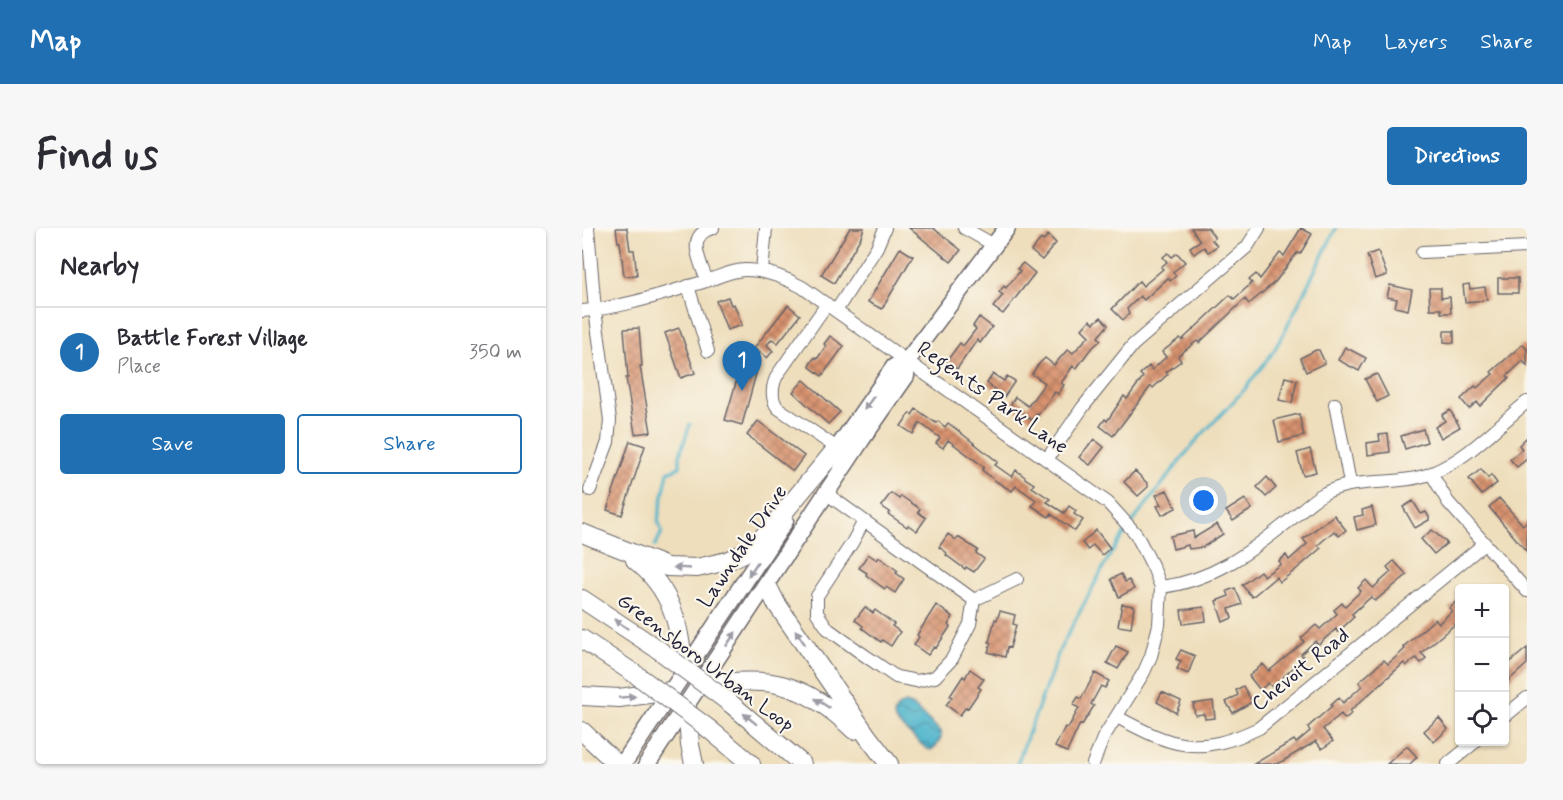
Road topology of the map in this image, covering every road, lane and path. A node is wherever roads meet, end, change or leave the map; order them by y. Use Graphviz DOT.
graph roads {
  1 [pos="588,228"];
  2 [pos="713,228"];
  3 [pos="766,228"];
  4 [pos="885,228"];
  5 [pos="964,228"];
  6 [pos="1008,228"];
  7 [pos="1258,228"];
  8 [pos="696,233"];
  9 [pos="994,245"];
  10 [pos="1527,247"];
  11 [pos="1422,252"];
  12 [pos="762,271"];
  13 [pos="707,281"];
  14 [pos="688,286"];
  15 [pos="831,307"];
  16 [pos="595,310"];
  17 [pos="582,312"];
  18 [pos="708,351"];
  19 [pos="907,362"];
  20 [pos="1527,402"];
  21 [pos="1335,404"];
  22 [pos="837,448"];
  23 [pos="1047,459"];
  24 [pos="1431,473"];
  25 [pos="1350,483"];
  26 [pos="590,490"];
  27 [pos="827,494"];
  28 [pos="864,521"];
  29 [pos="582,532"];
  30 [pos="1484,544"];
  31 [pos="621,550"];
  32 [pos="1017,579"];
  33 [pos="767,585"];
  34 [pos="1161,587"];
  35 [pos="1527,591"];
  36 [pos="582,599"];
  37 [pos="974,600"];
  38 [pos="582,639"];
  39 [pos="685,689"];
  40 [pos="582,696"];
  41 [pos="1527,698"];
  42 [pos="1509,713"];
  43 [pos="1117,717"];
  44 [pos="582,731"];
  45 [pos="868,737"];
  46 [pos="1469,746"];
  47 [pos="617,764"];
  48 [pos="623,764"];
  49 [pos="647,764"];
  50 [pos="694,764"];
  51 [pos="751,764"];
  52 [pos="802,764"];
  53 [pos="889,764"];
  54 [pos="1093,764"];
  55 [pos="1448,764"];
  1 -- 16 [label="street"];
  2 -- 8 [label="street"];
  3 -- 12 [label="street"];
  4 -- 15 [label="street"];
  5 -- 9 [label="street"];
  6 -- 9 [label="main road, Lawndale Drive"];
  7 -- 23 [label="street"];
  8 -- 13 [label="street"];
  9 -- 19 [label="main road, Lawndale Drive"];
  10 -- 11 [label="street"];
  12 -- 13 [label="street, Regents Park Lane"];
  12 -- 15 [label="street, Regents Park Lane"];
  13 -- 14 [label="street, Regents Park Lane"];
  14 -- 16 [label="street, Regents Park Lane"];
  14 -- 18 [label="street"];
  15 -- 19 [label="street, Regents Park Lane"];
  15 -- 22 [label="street"];
  16 -- 17 [label="street, Regents Park Lane"];
  16 -- 26 [label="street"];
  19 -- 22 [label="main road, Lawndale Drive, one-way"];
  19 -- 23 [label="street, Regents Park Lane"];
  19 -- 27 [label="main road, Lawndale Drive"];
  20 -- 24 [label="street"];
  21 -- 25 [label="street"];
  22 -- 31 [label="highway, one-way"];
  22 -- 39 [label="main road, Lawndale Drive, one-way"];
  23 -- 34 [label="street, Regents Park Lane"];
  24 -- 25 [label="street"];
  24 -- 30 [label="street"];
  25 -- 34 [label="street"];
  27 -- 28 [label="street"];
  27 -- 33 [label="main road, Lawndale Drive"];
  28 -- 37 [label="street"];
  28 -- 37 [label="street"];
  29 -- 31 [label="highway"];
  30 -- 35 [label="street"];
  30 -- 43 [label="street, Chevoit Road"];
  31 -- 39 [label="highway"];
  32 -- 37 [label="street"];
  39 -- 33 [label="main road, Lawndale Drive, one-way"];
  45 -- 33 [label="highway, one-way"];
  34 -- 43 [label="street, Regents Park Lane"];
  52 -- 36 [label="highway, Greensboro Urban Loop, one-way, bridge"];
  38 -- 51 [label="highway, bridge"];
  40 -- 39 [label="highway, one-way"];
  45 -- 39 [label="highway, one-way"];
  39 -- 48 [label="main road, Lawndale Drive"];
  39 -- 49 [label="main road, Lawndale Drive"];
  39 -- 50 [label="highway"];
  41 -- 42 [label="street"];
  43 -- 54 [label="street, Regents Park Lane"];
  44 -- 47 [label="highway"];
  45 -- 53 [label="highway"];
  46 -- 55 [label="street"];
}
